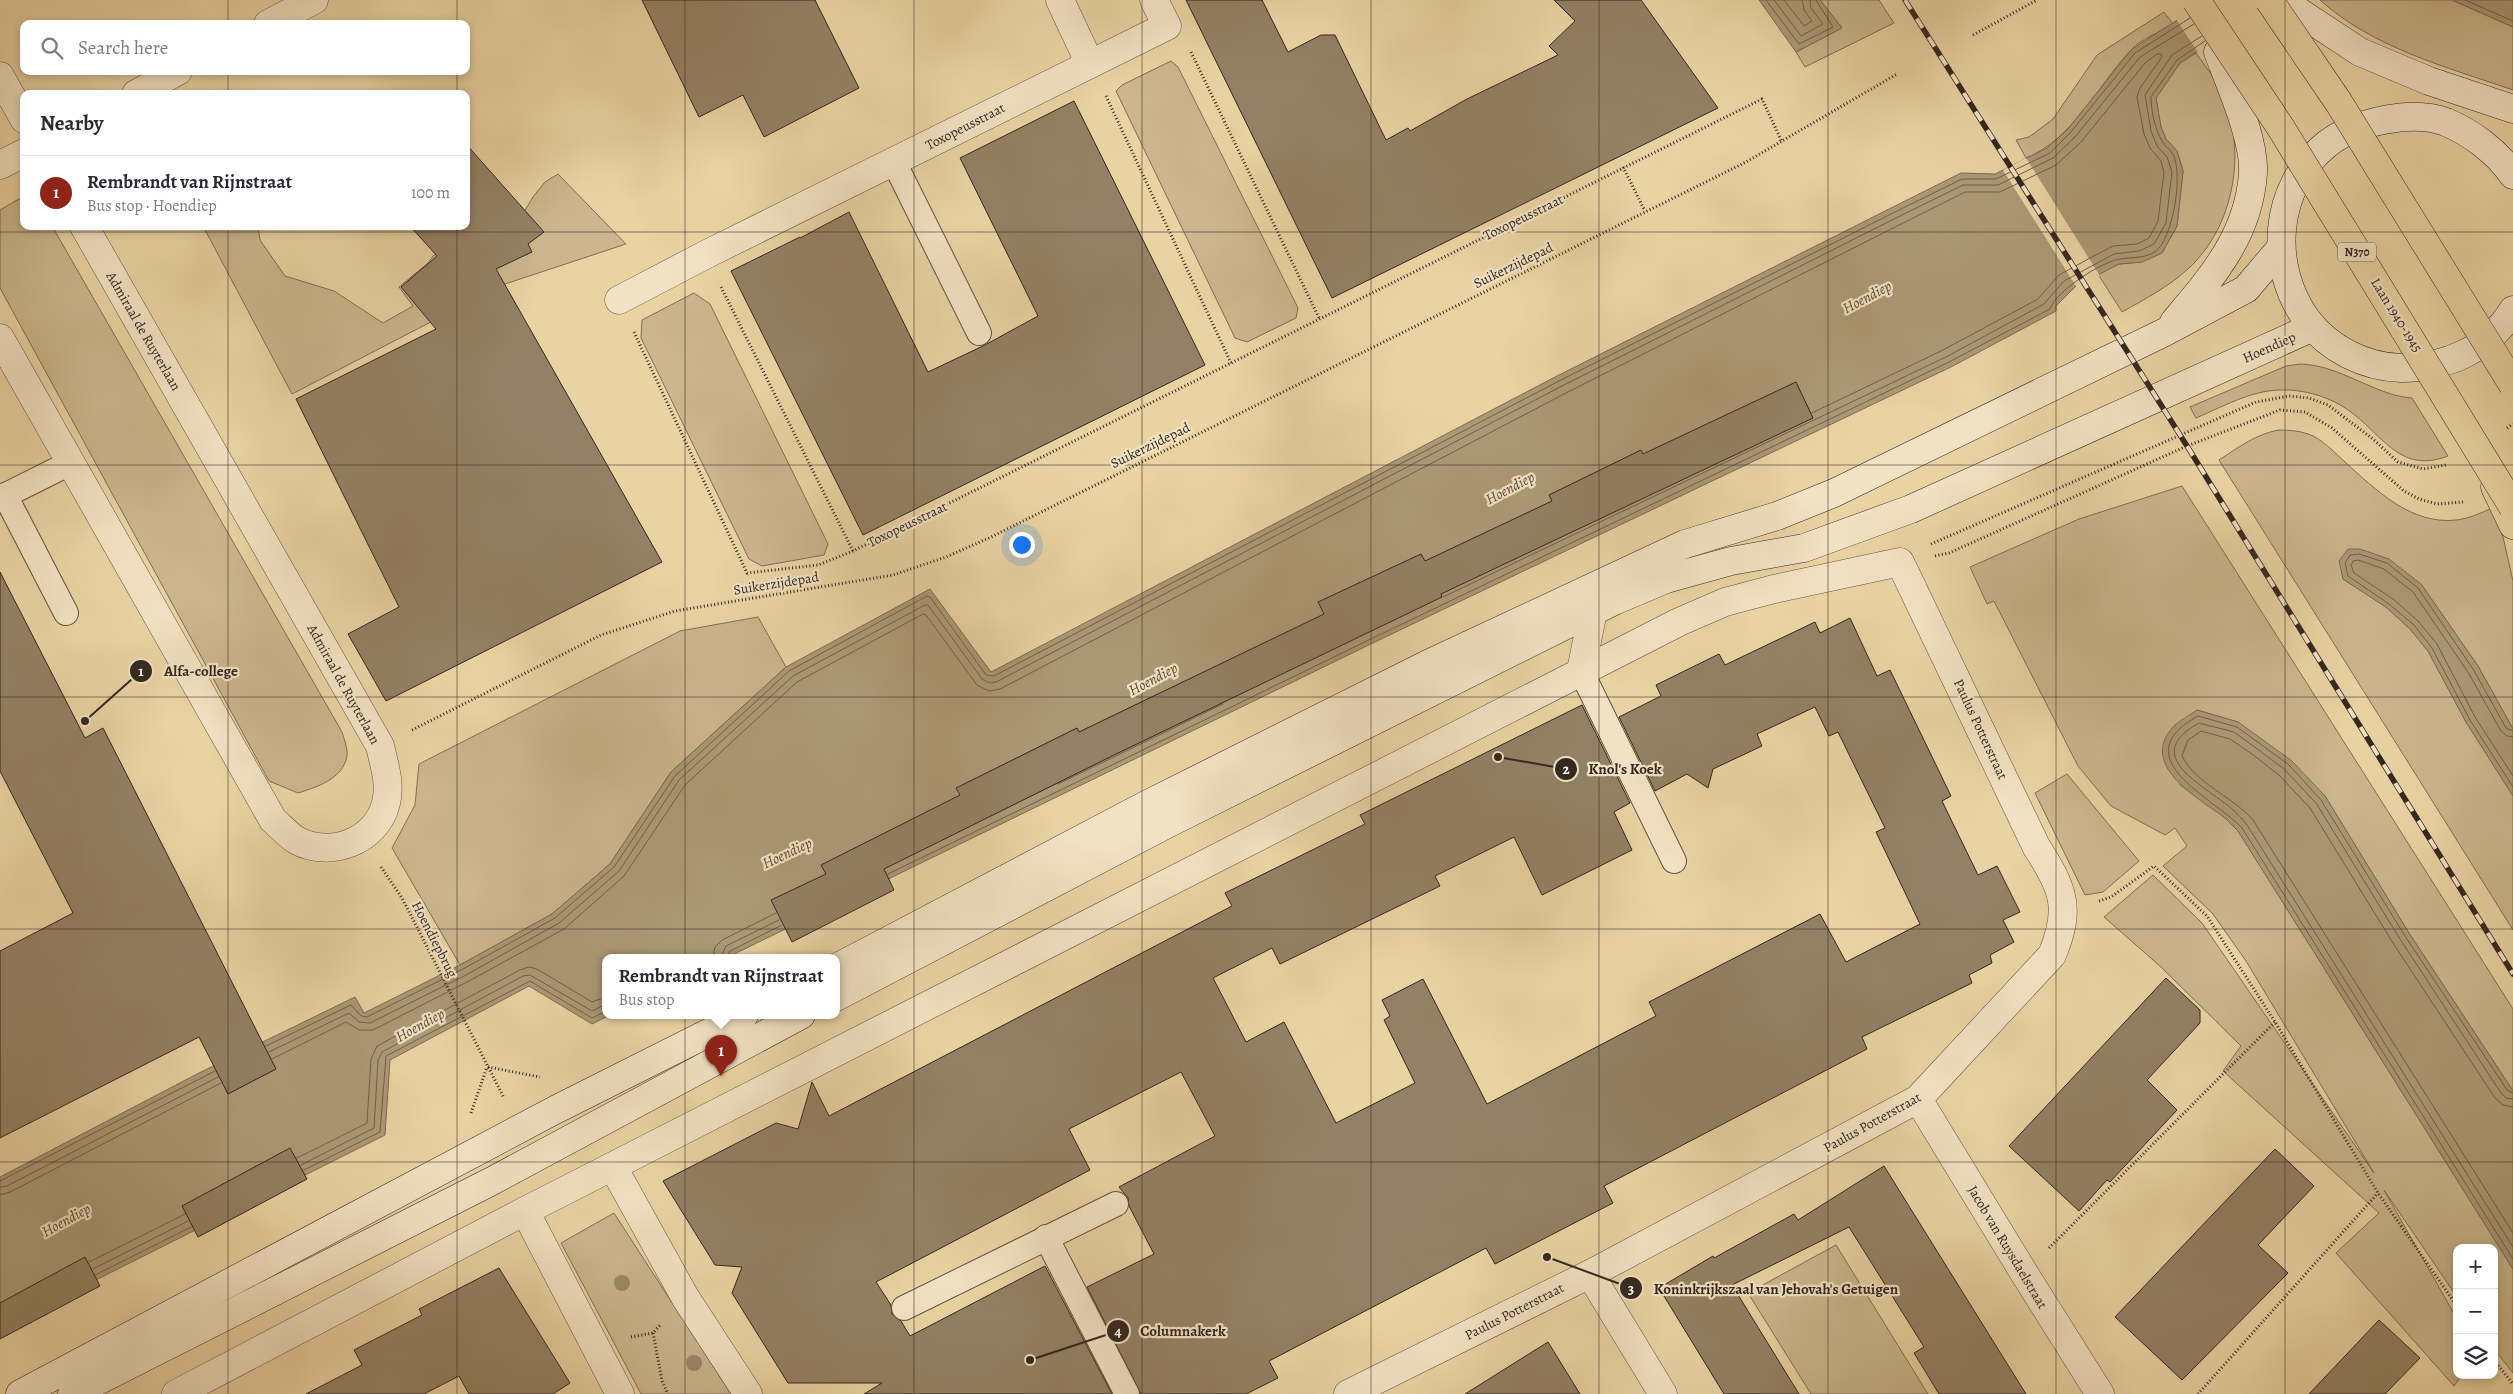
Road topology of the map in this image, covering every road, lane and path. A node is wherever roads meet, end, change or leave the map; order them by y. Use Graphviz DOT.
graph roads {
  1 [pos="314,0"];
  2 [pos="1060,0"];
  3 [pos="1154,0"];
  4 [pos="2037,0"];
  5 [pos="2184,0"];
  6 [pos="2196,0"];
  7 [pos="2268,0"];
  8 [pos="2280,0"];
  9 [pos="276,20"];
  10 [pos="1167,26"];
  11 [pos="1973,35"];
  12 [pos="2218,52"];
  13 [pos="1090,64"];
  14 [pos="1897,74"];
  15 [pos="171,75"];
  16 [pos="0,76"];
  17 [pos="143,90"];
  18 [pos="2513,109"];
  19 [pos="20,112"];
  20 [pos="2359,125"];
  21 [pos="1782,142"];
  22 [pos="20,155"];
  23 [pos="894,162"];
  24 [pos="0,165"];
  25 [pos="1623,167"];
  26 [pos="2302,171"];
  27 [pos="2513,174"];
  28 [pos="1645,211"];
  29 [pos="86,230"];
  30 [pos="2280,249"];
  31 [pos="705,255"];
  32 [pos="619,300"];
  33 [pos="2513,310"];
  34 [pos="1319,318"];
  35 [pos="2313,327"];
  36 [pos="2165,332"];
  37 [pos="979,333"];
  38 [pos="2493,335"];
  39 [pos="0,338"];
  40 [pos="1231,363"];
  41 [pos="2419,368"];
  42 [pos="2513,375"];
  43 [pos="2513,385"];
  44 [pos="2513,424"];
  45 [pos="2473,450"];
  46 [pos="70,463"];
  47 [pos="2494,486"];
  48 [pos="2,496"];
  49 [pos="2513,507"];
  50 [pos="2513,525"];
  51 [pos="853,551"];
  52 [pos="1900,562"];
  53 [pos="1593,610"];
  54 [pos="66,613"];
  55 [pos="1581,671"];
  56 [pos="380,746"];
  57 [pos="360,838"];
  58 [pos="1674,861"];
  59 [pos="2064,912"];
  60 [pos="840,966"];
  61 [pos="840,995"];
  62 [pos="736,1019"];
  63 [pos="794,1019"];
  64 [pos="2275,1022"];
  65 [pos="487,1066"];
  66 [pos="1918,1099"];
  67 [pos="613,1167"];
  68 [pos="2378,1193"];
  69 [pos="1116,1204"];
  70 [pos="525,1211"];
  71 [pos="1046,1237"];
  72 [pos="2024,1273"];
  73 [pos="1590,1274"];
  74 [pos="685,1297"];
  75 [pos="2453,1300"];
  76 [pos="904,1308"];
  77 [pos="653,1333"];
  78 [pos="594,1345"];
  79 [pos="2498,1365"];
  80 [pos="2513,1384"];
  81 [pos="20,1394"];
  82 [pos="72,1394"];
  83 [pos="176,1394"];
  84 [pos="620,1394"];
  85 [pos="668,1394"];
  86 [pos="748,1394"];
  87 [pos="1127,1394"];
  88 [pos="1348,1394"];
  89 [pos="1662,1394"];
  90 [pos="2100,1394"];
  91 [pos="2198,1394"];
  1 -- 9 [label="street"];
  2 -- 13 [label="street"];
  3 -- 10 [label="street"];
  4 -- 11 [label="path"];
  5 -- 12 [label="street"];
  6 -- 49 [label="highway, Laan 1940-1945 / N370, bridge"];
  7 -- 43 [label="highway, bridge"];
  8 -- 18 [label="street"];
  8 -- 20 [label="street"];
  10 -- 13 [label="street, Toxopeusstraat"];
  10 -- 34 [label="path"];
  12 -- 26 [label="street"];
  12 -- 36 [label="street"];
  13 -- 23 [label="street, Toxopeusstraat"];
  13 -- 40 [label="path"];
  14 -- 21 [label="path, Suikerzijdepad"];
  15 -- 17 [label="street"];
  16 -- 19 [label="street"];
  20 -- 26 [label="street"];
  20 -- 27 [label="street"];
  21 -- 25 [label="path, Toxopeusstraat"];
  21 -- 28 [label="path, Suikerzijdepad"];
  22 -- 24 [label="street"];
  23 -- 31 [label="street, Toxopeusstraat"];
  23 -- 37 [label="lane"];
  25 -- 28 [label="path"];
  25 -- 34 [label="path, Toxopeusstraat"];
  26 -- 30 [label="street"];
  28 -- 56 [label="path, Suikerzijdepad"];
  29 -- 56 [label="street, Admiraal de Ruyterlaan"];
  30 -- 35 [label="street"];
  30 -- 36 [label="street"];
  31 -- 32 [label="street, Toxopeusstraat"];
  31 -- 51 [label="path, Toxopeusstraat"];
  32 -- 51 [label="path"];
  33 -- 38 [label="street"];
  34 -- 40 [label="path, Toxopeusstraat"];
  35 -- 41 [label="street"];
  35 -- 53 [label="street, Hoendiep"];
  36 -- 60 [label="street"];
  38 -- 41 [label="street"];
  38 -- 42 [label="highway"];
  39 -- 46 [label="street, Admiraal de Ruyterlaan"];
  40 -- 51 [label="path, Toxopeusstraat"];
  41 -- 45 [label="highway"];
  44 -- 45 [label="path"];
  45 -- 47 [label="highway"];
  45 -- 52 [label="path"];
  46 -- 48 [label="lane"];
  46 -- 57 [label="street, Admiraal de Ruyterlaan"];
  47 -- 50 [label="highway"];
  47 -- 52 [label="path"];
  48 -- 54 [label="lane"];
  52 -- 55 [label="street"];
  52 -- 59 [label="street, Paulus Potterstraat"];
  53 -- 55 [label="street"];
  53 -- 61 [label="street, Hoendiep"];
  55 -- 58 [label="lane"];
  55 -- 67 [label="street"];
  56 -- 57 [label="street, Admiraal de Ruyterlaan"];
  57 -- 65 [label="path, Hoendiepbrug"];
  59 -- 64 [label="path"];
  59 -- 66 [label="street, Paulus Potterstraat"];
  62 -- 81 [label="street"];
  63 -- 82 [label="street"];
  64 -- 68 [label="path"];
  64 -- 72 [label="path"];
  66 -- 72 [label="street, Jacob van Ruysdaelstraat"];
  66 -- 73 [label="street, Paulus Potterstraat"];
  67 -- 70 [label="street"];
  67 -- 74 [label="street"];
  68 -- 75 [label="path"];
  68 -- 91 [label="path"];
  69 -- 71 [label="lane"];
  70 -- 78 [label="street"];
  70 -- 83 [label="street"];
  71 -- 76 [label="lane"];
  71 -- 87 [label="lane"];
  72 -- 90 [label="street, Jacob van Ruysdaelstraat"];
  73 -- 88 [label="street, Paulus Potterstraat"];
  73 -- 89 [label="street"];
  74 -- 77 [label="path"];
  74 -- 86 [label="street"];
  77 -- 78 [label="path"];
  77 -- 85 [label="path"];
  78 -- 84 [label="street"];
  79 -- 80 [label="path"];
}
